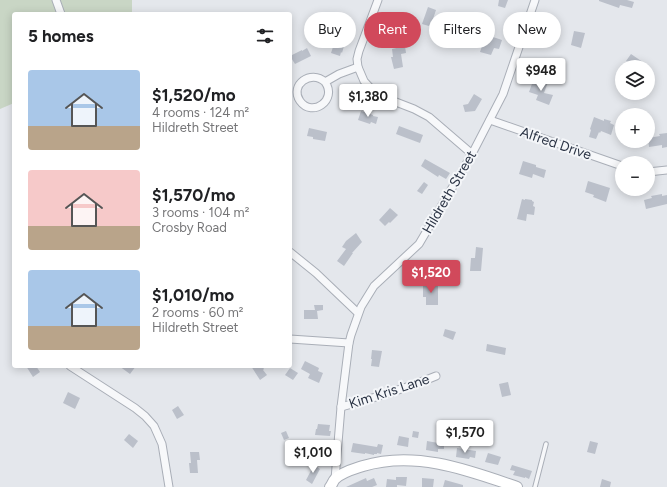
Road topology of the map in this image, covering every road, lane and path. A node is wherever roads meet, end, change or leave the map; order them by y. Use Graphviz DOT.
graph roads {
  1 [pos="56,0"];
  2 [pos="378,0"];
  3 [pos="535,0"];
  4 [pos="60,12"];
  5 [pos="358,67"];
  6 [pos="325,82"];
  7 [pos="490,120"];
  8 [pos="472,154"];
  9 [pos="615,164"];
  10 [pos="667,170"];
  11 [pos="655,171"];
  12 [pos="292,254"];
  13 [pos="358,313"];
  14 [pos="292,338"];
  15 [pos="349,343"];
  16 [pos="73,368"];
  17 [pos="436,376"];
  18 [pos="341,407"];
  19 [pos="546,444"];
  20 [pos="333,483"];
  21 [pos="169,487"];
  22 [pos="517,487"];
  23 [pos="535,487"];
  1 -- 4 [label="street"];
  2 -- 5 [label="street"];
  3 -- 7 [label="street, Hildreth Street"];
  5 -- 6 [label="street"];
  5 -- 8 [label="street"];
  6 -- 6 [label="street"];
  7 -- 8 [label="street, Hildreth Street"];
  7 -- 9 [label="street, Alfred Drive"];
  8 -- 13 [label="street, Hildreth Street"];
  10 -- 11 [label="street"];
  12 -- 13 [label="street"];
  13 -- 15 [label="street, Hildreth Street"];
  14 -- 15 [label="street"];
  15 -- 18 [label="street, Hildreth Street"];
  16 -- 21 [label="street"];
  17 -- 18 [label="street, Kim Kris Lane"];
  18 -- 20 [label="street, Hildreth Street"];
  19 -- 23 [label="lane"];
  20 -- 22 [label="street"];
}
